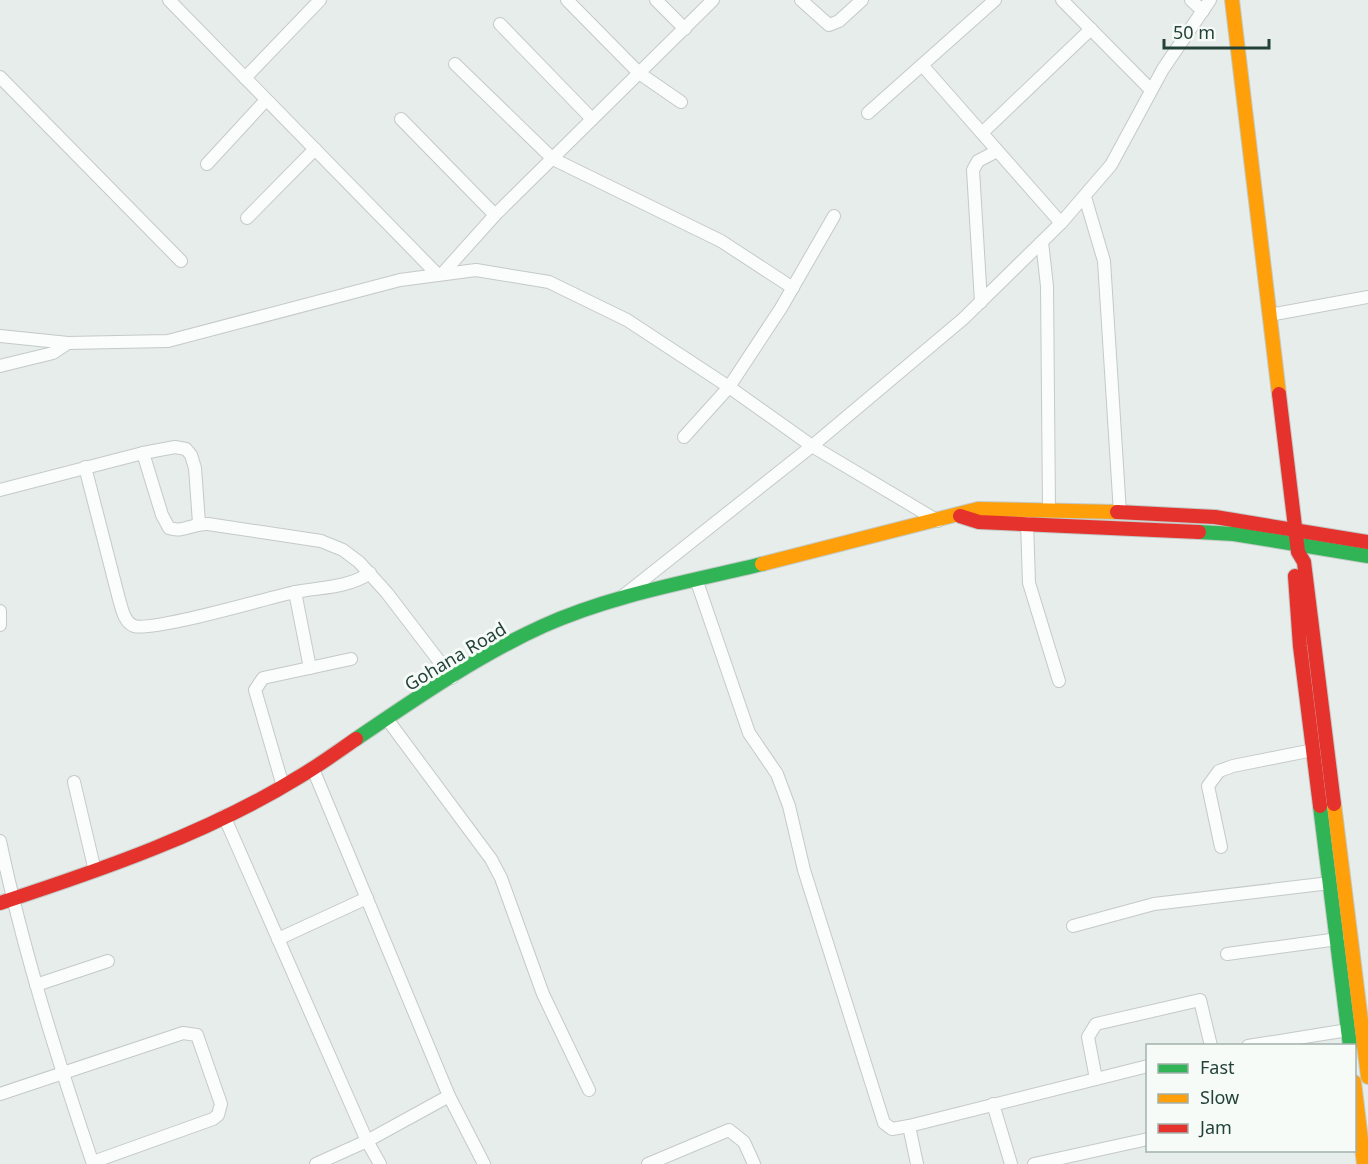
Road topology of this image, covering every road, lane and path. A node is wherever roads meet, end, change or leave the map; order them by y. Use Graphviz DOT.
graph roads {
  1 [pos="169,0"];
  2 [pos="320,0"];
  3 [pos="567,0"];
  4 [pos="656,0"];
  5 [pos="713,0"];
  6 [pos="801,0"];
  7 [pos="862,0"];
  8 [pos="995,0"];
  9 [pos="1062,0"];
  10 [pos="1191,0"];
  11 [pos="1232,0"];
  12 [pos="1206,5"];
  13 [pos="500,24"];
  14 [pos="1091,28"];
  15 [pos="685,29"];
  16 [pos="455,64"];
  17 [pos="922,65"];
  18 [pos="639,73"];
  19 [pos="0,77"];
  20 [pos="245,78"];
  21 [pos="1151,90"];
  22 [pos="266,100"];
  23 [pos="681,102"];
  24 [pos="868,113"];
  25 [pos="401,119"];
  26 [pos="592,119"];
  27 [pos="982,133"];
  28 [pos="315,149"];
  29 [pos="997,151"];
  30 [pos="553,159"];
  31 [pos="207,164"];
  32 [pos="1085,197"];
  33 [pos="495,215"];
  34 [pos="834,216"];
  35 [pos="247,219"];
  36 [pos="1061,223"];
  37 [pos="1042,242"];
  38 [pos="181,261"];
  39 [pos="440,274"];
  40 [pos="793,288"];
  41 [pos="1368,297"];
  42 [pos="981,302"];
  43 [pos="1269,315"];
  44 [pos="0,336"];
  45 [pos="68,343"];
  46 [pos="0,366"];
  47 [pos="729,387"];
  48 [pos="684,437"];
  49 [pos="812,446"];
  50 [pos="143,453"];
  51 [pos="85,467"];
  52 [pos="0,490"];
  53 [pos="1049,509"];
  54 [pos="1120,513"];
  55 [pos="960,516"];
  56 [pos="938,521"];
  57 [pos="1027,522"];
  58 [pos="199,523"];
  59 [pos="1295,529"];
  60 [pos="1368,542"];
  61 [pos="1297,548"];
  62 [pos="1368,556"];
  63 [pos="370,573"];
  64 [pos="696,579"];
  65 [pos="295,592"];
  66 [pos="621,597"];
  67 [pos="0,611"];
  68 [pos="0,625"];
  69 [pos="351,659"];
  70 [pos="310,668"];
  71 [pos="452,678"];
  72 [pos="1059,681"];
  73 [pos="387,719"];
  74 [pos="1313,750"];
  75 [pos="313,769"];
  76 [pos="74,782"];
  77 [pos="283,786"];
  78 [pos="224,816"];
  79 [pos="0,841"];
  80 [pos="1221,848"];
  81 [pos="95,871"];
  82 [pos="1330,883"];
  83 [pos="367,898"];
  84 [pos="6,902"];
  85 [pos="1073,926"];
  86 [pos="278,939"];
  87 [pos="1338,939"];
  88 [pos="1227,954"];
  89 [pos="108,961"];
  90 [pos="36,985"];
  91 [pos="1348,1030"];
  92 [pos="1366,1036"];
  93 [pos="1211,1044"];
  94 [pos="1260,1044"];
  95 [pos="1350,1044"];
  96 [pos="1146,1066"];
  97 [pos="64,1071"];
  98 [pos="1368,1077"];
  99 [pos="1096,1079"];
  100 [pos="589,1090"];
  101 [pos="0,1094"];
  102 [pos="449,1096"];
  103 [pos="993,1104"];
  104 [pos="1356,1104"];
  105 [pos="909,1126"];
  106 [pos="1146,1139"];
  107 [pos="367,1141"];
  108 [pos="667,1160"];
  109 [pos="93,1163"];
  110 [pos="316,1164"];
  111 [pos="380,1164"];
  112 [pos="484,1164"];
  113 [pos="648,1164"];
  114 [pos="754,1164"];
  115 [pos="917,1164"];
  116 [pos="1011,1164"];
  117 [pos="1034,1164"];
  118 [pos="1363,1164"];
  1 -- 20 [label="street"];
  2 -- 20 [label="street"];
  3 -- 18 [label="street"];
  4 -- 15 [label="street"];
  5 -- 15 [label="street"];
  6 -- 7 [label="street"];
  8 -- 17 [label="street"];
  9 -- 14 [label="street"];
  10 -- 12 [label="street"];
  11 -- 43 [label="main road"];
  12 -- 21 [label="street"];
  13 -- 26 [label="street"];
  14 -- 21 [label="street"];
  14 -- 27 [label="street"];
  15 -- 18 [label="street"];
  16 -- 30 [label="street"];
  17 -- 24 [label="street"];
  17 -- 27 [label="street"];
  18 -- 23 [label="street"];
  18 -- 26 [label="street"];
  19 -- 38 [label="street"];
  20 -- 22 [label="street"];
  21 -- 32 [label="street"];
  22 -- 28 [label="street"];
  22 -- 31 [label="street"];
  25 -- 33 [label="street"];
  26 -- 30 [label="street"];
  27 -- 29 [label="street"];
  28 -- 35 [label="street"];
  28 -- 39 [label="street"];
  29 -- 36 [label="street"];
  29 -- 42 [label="street"];
  30 -- 33 [label="street"];
  30 -- 40 [label="street"];
  32 -- 36 [label="street"];
  32 -- 54 [label="street"];
  33 -- 39 [label="street"];
  34 -- 40 [label="street"];
  36 -- 37 [label="street"];
  37 -- 42 [label="street"];
  37 -- 53 [label="street"];
  39 -- 45 [label="street"];
  39 -- 47 [label="street"];
  40 -- 47 [label="street"];
  41 -- 43 [label="street"];
  42 -- 49 [label="street"];
  43 -- 59 [label="main road"];
  44 -- 45 [label="street"];
  45 -- 46 [label="street"];
  47 -- 48 [label="street"];
  47 -- 49 [label="street"];
  49 -- 56 [label="street"];
  49 -- 66 [label="street"];
  50 -- 51 [label="street"];
  50 -- 58 [label="street"];
  50 -- 58 [label="street"];
  51 -- 52 [label="street"];
  51 -- 65 [label="street"];
  53 -- 54 [label="main road, Gohana Road"];
  53 -- 55 [label="main road, Gohana Road"];
  54 -- 59 [label="main road, Gohana Road"];
  55 -- 56 [label="main road, Gohana Road"];
  55 -- 57 [label="main road"];
  56 -- 64 [label="main road, Gohana Road"];
  57 -- 61 [label="main road"];
  57 -- 72 [label="street"];
  58 -- 63 [label="street"];
  59 -- 60 [label="main road, Gohana Road"];
  59 -- 61 [label="main road"];
  61 -- 62 [label="main road"];
  61 -- 74 [label="main road"];
  61 -- 92 [label="main road"];
  63 -- 65 [label="street"];
  63 -- 71 [label="street"];
  64 -- 66 [label="main road, Gohana Road"];
  64 -- 105 [label="street"];
  65 -- 70 [label="street"];
  66 -- 71 [label="main road, Gohana Road"];
  67 -- 68 [label="street"];
  69 -- 70 [label="street"];
  70 -- 77 [label="street"];
  71 -- 73 [label="main road, Gohana Road"];
  73 -- 75 [label="main road, Gohana Road"];
  73 -- 100 [label="street"];
  74 -- 80 [label="street"];
  74 -- 82 [label="main road"];
  75 -- 77 [label="main road, Gohana Road"];
  75 -- 83 [label="street"];
  76 -- 81 [label="street"];
  77 -- 78 [label="main road, Gohana Road"];
  78 -- 81 [label="main road, Gohana Road"];
  78 -- 86 [label="street"];
  79 -- 84 [label="street"];
  81 -- 84 [label="main road, Gohana Road"];
  82 -- 85 [label="street"];
  82 -- 87 [label="main road"];
  83 -- 86 [label="street"];
  83 -- 102 [label="street"];
  84 -- 90 [label="street"];
  86 -- 107 [label="street"];
  87 -- 88 [label="street"];
  87 -- 91 [label="main road"];
  89 -- 90 [label="street"];
  90 -- 97 [label="street"];
  91 -- 94 [label="street"];
  91 -- 95 [label="main road"];
  92 -- 98 [label="main road"];
  93 -- 99 [label="street"];
  96 -- 99 [label="street"];
  97 -- 101 [label="street"];
  97 -- 109 [label="street"];
  97 -- 109 [label="street"];
  99 -- 103 [label="street"];
  102 -- 107 [label="street"];
  102 -- 112 [label="street"];
  103 -- 105 [label="street"];
  103 -- 116 [label="street"];
  104 -- 118 [label="main road"];
  105 -- 115 [label="street"];
  106 -- 117 [label="street"];
  107 -- 110 [label="street"];
  107 -- 111 [label="street"];
  108 -- 113 [label="street"];
  108 -- 114 [label="street"];
}
